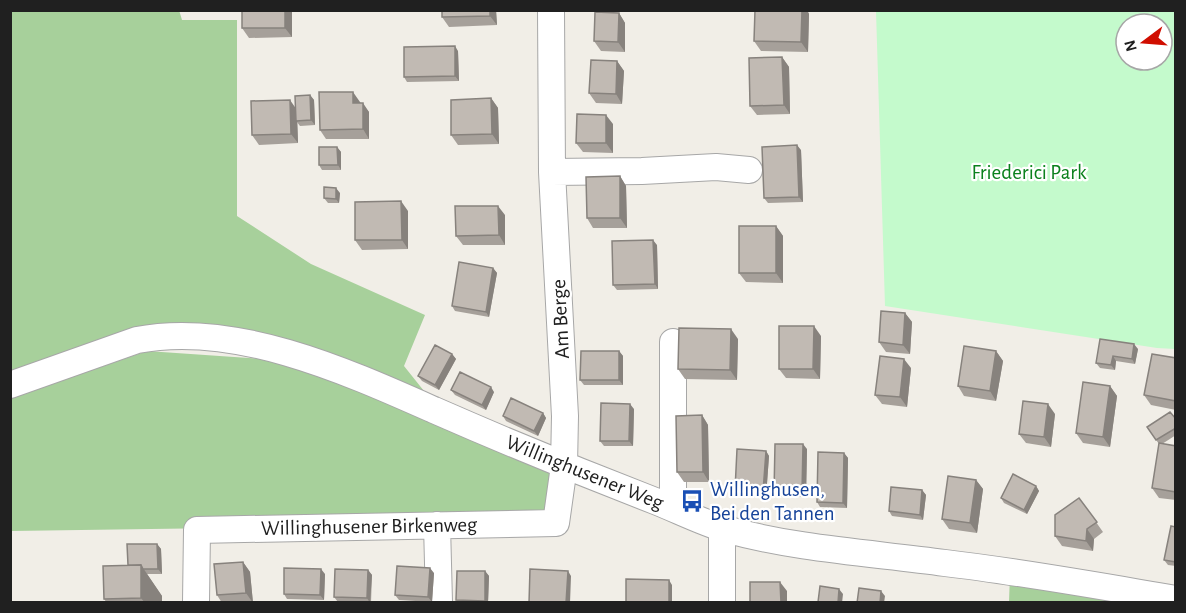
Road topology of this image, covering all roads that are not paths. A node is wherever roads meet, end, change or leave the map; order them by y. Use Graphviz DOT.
graph roads {
  1 [pos="551,10"];
  2 [pos="749,170"];
  3 [pos="552,172"];
  4 [pos="673,342"];
  5 [pos="10,385"];
  6 [pos="564,466"];
  7 [pos="673,508"];
  8 [pos="437,525"];
  9 [pos="722,528"];
  10 [pos="1176,599"];
  11 [pos="196,603"];
  12 [pos="439,603"];
  13 [pos="722,603"];
  1 -- 3 [label="street, Am Berge"];
  2 -- 3 [label="street"];
  3 -- 6 [label="street, Am Berge"];
  4 -- 7 [label="street"];
  5 -- 6 [label="street, Willinghusener Weg"];
  6 -- 7 [label="street, Willinghusener Weg"];
  6 -- 8 [label="street, Willinghusener Birkenweg"];
  7 -- 9 [label="street, Willinghusener Weg"];
  8 -- 11 [label="street, Willinghusener Birkenweg"];
  8 -- 12 [label="street"];
  9 -- 10 [label="street, Willinghusener Weg"];
  9 -- 13 [label="street"];
}
